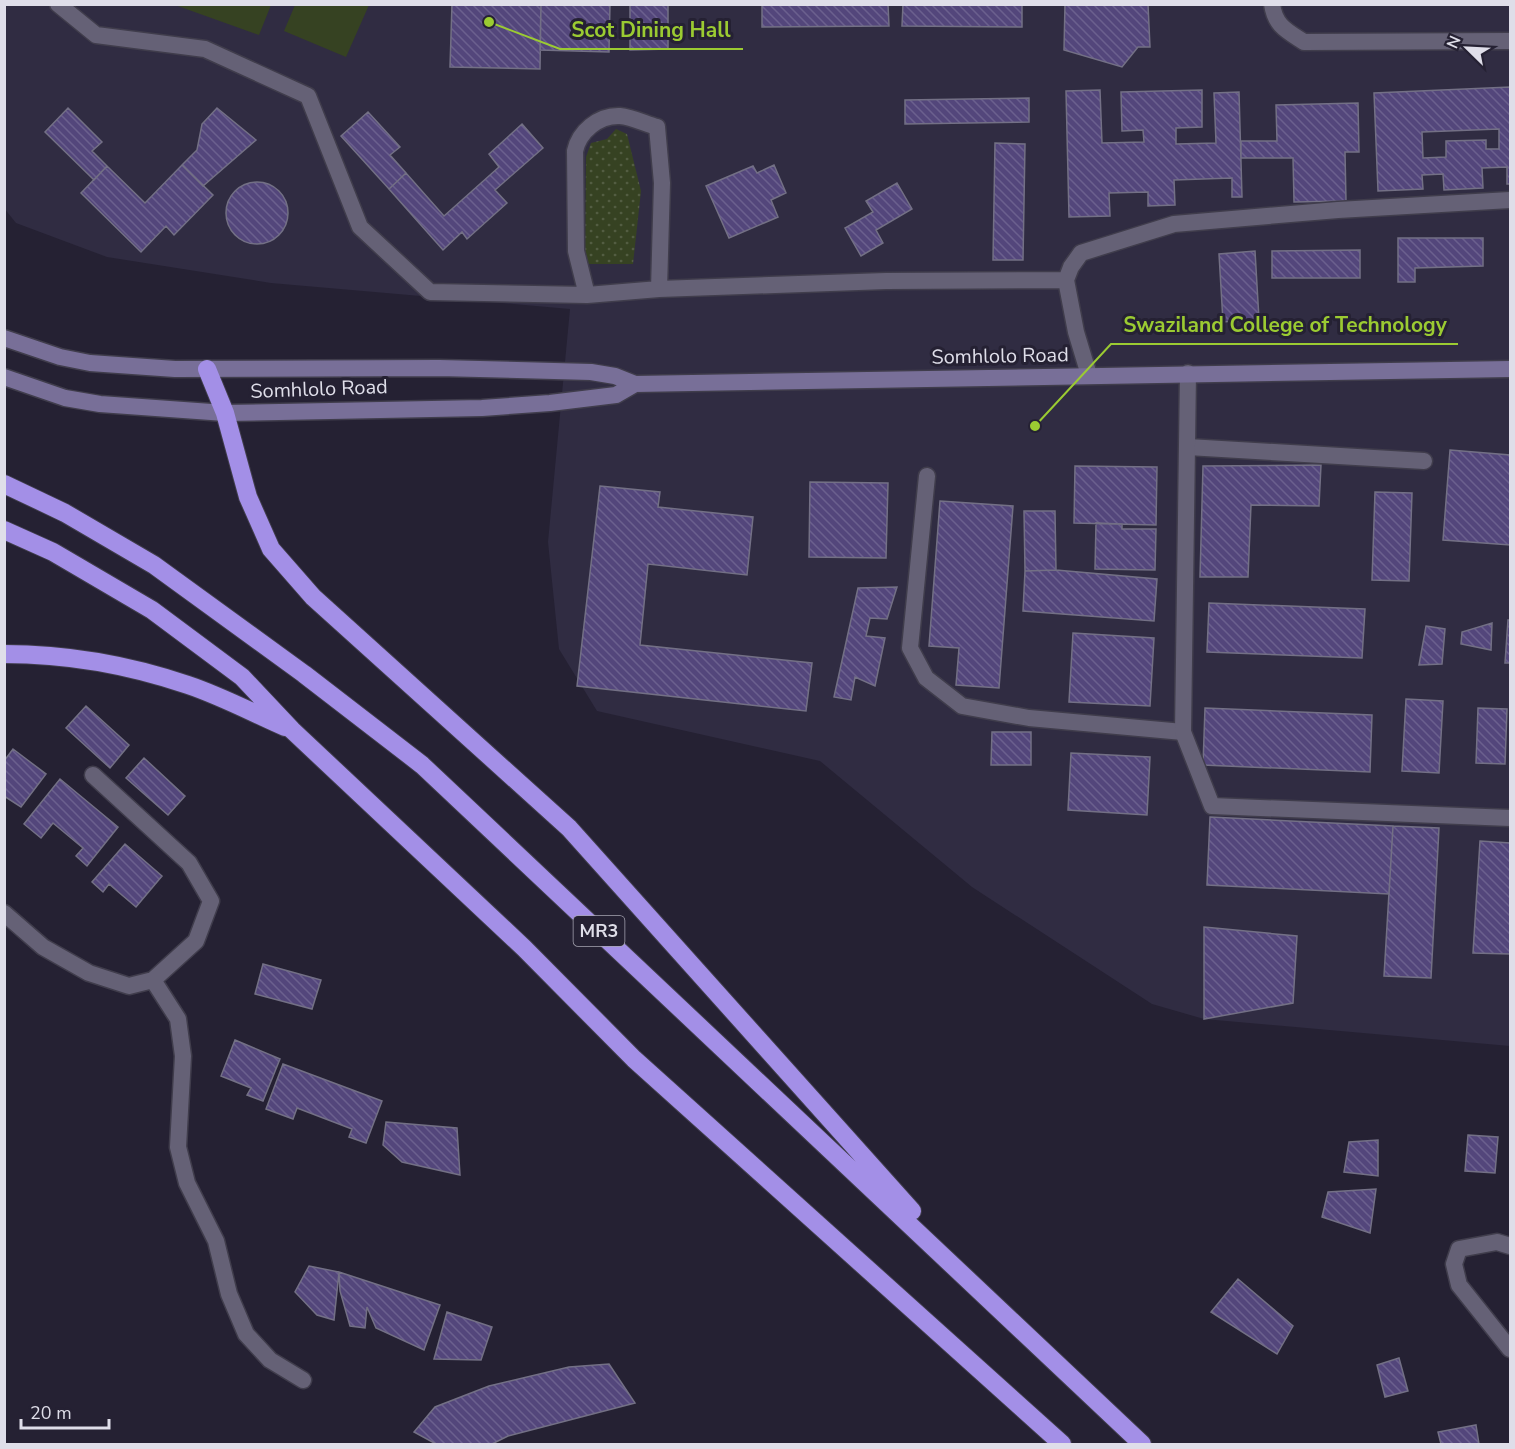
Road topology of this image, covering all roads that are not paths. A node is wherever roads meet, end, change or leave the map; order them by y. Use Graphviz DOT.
graph roads {
  1 [pos="58,4"];
  2 [pos="1272,4"];
  3 [pos="1510,40"];
  4 [pos="1510,200"];
  5 [pos="1066,280"];
  6 [pos="659,289"];
  7 [pos="587,295"];
  8 [pos="4,338"];
  9 [pos="207,369"];
  10 [pos="1510,369"];
  11 [pos="1188,374"];
  12 [pos="1089,375"];
  13 [pos="4,377"];
  14 [pos="635,384"];
  15 [pos="225,413"];
  16 [pos="1188,447"];
  17 [pos="1424,460"];
  18 [pos="927,476"];
  19 [pos="4,484"];
  20 [pos="4,530"];
  21 [pos="4,654"];
  22 [pos="292,730"];
  23 [pos="1184,732"];
  24 [pos="93,775"];
  25 [pos="1510,818"];
  26 [pos="4,913"];
  27 [pos="153,980"];
  28 [pos="1510,1246"];
  29 [pos="999,1309"];
  30 [pos="1510,1349"];
  31 [pos="303,1380"];
  32 [pos="1062,1444"];
  33 [pos="1142,1444"];
  1 -- 7 [label="street"];
  2 -- 3 [label="street"];
  4 -- 5 [label="street"];
  5 -- 6 [label="street"];
  5 -- 12 [label="street"];
  6 -- 7 [label="street"];
  6 -- 7 [label="street"];
  8 -- 9 [label="main road, Somhlolo Road"];
  9 -- 14 [label="main road, Somhlolo Road"];
  9 -- 15 [label="highway"];
  10 -- 11 [label="main road, Somhlolo Road"];
  11 -- 12 [label="main road, Somhlolo Road"];
  11 -- 16 [label="street"];
  12 -- 14 [label="main road, Somhlolo Road"];
  13 -- 15 [label="main road, Somhlolo Road"];
  14 -- 15 [label="main road, Somhlolo Road"];
  15 -- 29 [label="highway"];
  16 -- 17 [label="street"];
  16 -- 23 [label="street"];
  18 -- 23 [label="street"];
  19 -- 29 [label="highway, MR3"];
  20 -- 22 [label="highway"];
  21 -- 22 [label="highway"];
  22 -- 32 [label="highway"];
  23 -- 25 [label="street"];
  24 -- 27 [label="street"];
  26 -- 27 [label="street"];
  27 -- 31 [label="street"];
  28 -- 30 [label="street"];
  29 -- 33 [label="highway, MR3"];
}
